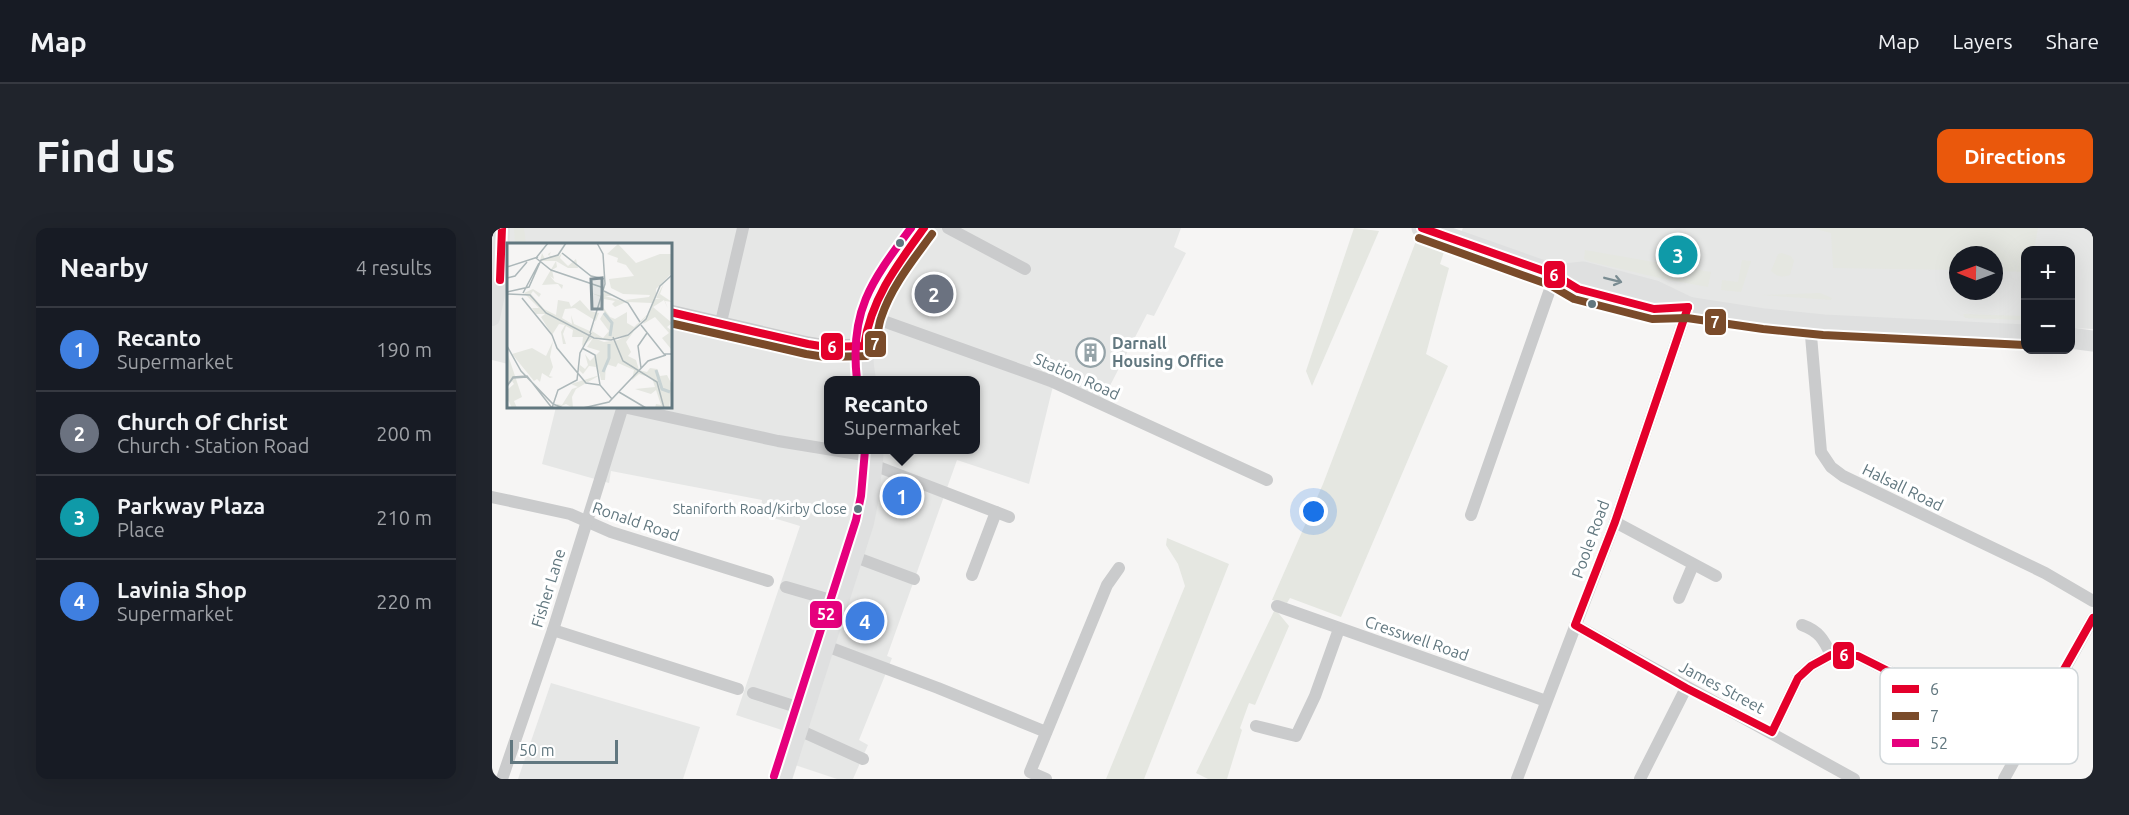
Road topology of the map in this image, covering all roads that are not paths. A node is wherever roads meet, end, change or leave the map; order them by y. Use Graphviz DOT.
graph roads {
  1 [pos="502,228"];
  2 [pos="743,228"];
  3 [pos="924,228"];
  4 [pos="948,228"];
  5 [pos="1422,228"];
  6 [pos="1025,269"];
  7 [pos="1555,275"];
  8 [pos="500,280"];
  9 [pos="1688,308"];
  10 [pos="672,312"];
  11 [pos="869,316"];
  12 [pos="492,318"];
  13 [pos="721,322"];
  14 [pos="1810,324"];
  15 [pos="2021,335"];
  16 [pos="2075,339"];
  17 [pos="2093,341"];
  18 [pos="864,346"];
  19 [pos="867,376"];
  20 [pos="623,408"];
  21 [pos="628,408"];
  22 [pos="824,449"];
  23 [pos="858,454"];
  24 [pos="876,457"];
  25 [pos="1267,480"];
  26 [pos="492,497"];
  27 [pos="996,512"];
  28 [pos="1471,515"];
  29 [pos="1009,517"];
  30 [pos="586,522"];
  31 [pos="1615,522"];
  32 [pos="855,557"];
  33 [pos="1694,565"];
  34 [pos="1119,568"];
  35 [pos="972,575"];
  36 [pos="1716,576"];
  37 [pos="914,579"];
  38 [pos="768,581"];
  39 [pos="786,587"];
  40 [pos="1679,598"];
  41 [pos="2093,601"];
  42 [pos="841,603"];
  43 [pos="1277,606"];
  44 [pos="2093,618"];
  45 [pos="1575,625"];
  46 [pos="1802,625"];
  47 [pos="1340,629"];
  48 [pos="553,630"];
  49 [pos="826,646"];
  50 [pos="1831,656"];
  51 [pos="1882,668"];
  52 [pos="2065,668"];
  53 [pos="1686,688"];
  54 [pos="738,689"];
  55 [pos="753,693"];
  56 [pos="1546,701"];
  57 [pos="806,710"];
  58 [pos="1256,726"];
  59 [pos="799,730"];
  60 [pos="1046,732"];
  61 [pos="1772,732"];
  62 [pos="863,759"];
  63 [pos="2012,764"];
  64 [pos="502,779"];
  65 [pos="784,779"];
  66 [pos="1046,779"];
  67 [pos="1517,779"];
  68 [pos="1640,779"];
  69 [pos="1854,779"];
  70 [pos="2004,779"];
  1 -- 8 [label="main road"];
  2 -- 13 [label="street"];
  3 -- 11 [label="main road"];
  4 -- 6 [label="street"];
  5 -- 7 [label="highway"];
  7 -- 9 [label="highway"];
  7 -- 28 [label="street"];
  8 -- 12 [label="main road"];
  9 -- 14 [label="highway"];
  9 -- 31 [label="street, Poole Road"];
  10 -- 13 [label="street"];
  11 -- 18 [label="main road"];
  11 -- 25 [label="street, Station Road"];
  13 -- 18 [label="street"];
  14 -- 15 [label="highway"];
  14 -- 41 [label="street, Halsall Road"];
  16 -- 17 [label="highway"];
  18 -- 19 [label="main road"];
  20 -- 30 [label="street, Fisher Lane"];
  21 -- 22 [label="street"];
  23 -- 24 [label="street"];
  24 -- 27 [label="street"];
  24 -- 32 [label="main road"];
  26 -- 30 [label="street, Ronald Road"];
  27 -- 29 [label="street"];
  27 -- 35 [label="street"];
  30 -- 38 [label="street, Ronald Road"];
  30 -- 48 [label="street, Fisher Lane"];
  31 -- 33 [label="street"];
  31 -- 45 [label="street, Poole Road"];
  32 -- 37 [label="street"];
  32 -- 42 [label="main road"];
  33 -- 36 [label="street"];
  33 -- 40 [label="street"];
  34 -- 60 [label="street"];
  39 -- 42 [label="street"];
  42 -- 49 [label="main road"];
  43 -- 47 [label="street, Cresswell Road"];
  44 -- 52 [label="street"];
  45 -- 53 [label="street, James Street"];
  45 -- 56 [label="street, Poole Road"];
  46 -- 50 [label="street"];
  47 -- 56 [label="street, Cresswell Road"];
  47 -- 58 [label="street"];
  48 -- 54 [label="street"];
  48 -- 64 [label="street, Fisher Lane"];
  49 -- 57 [label="main road"];
  49 -- 60 [label="street"];
  50 -- 51 [label="street"];
  50 -- 61 [label="street"];
  53 -- 61 [label="street, James Street"];
  53 -- 68 [label="street"];
  55 -- 57 [label="street"];
  56 -- 67 [label="street, Poole Road"];
  57 -- 59 [label="main road"];
  59 -- 62 [label="street"];
  59 -- 65 [label="main road"];
  60 -- 66 [label="street"];
  61 -- 69 [label="street, James Street"];
  63 -- 70 [label="street"];
}
